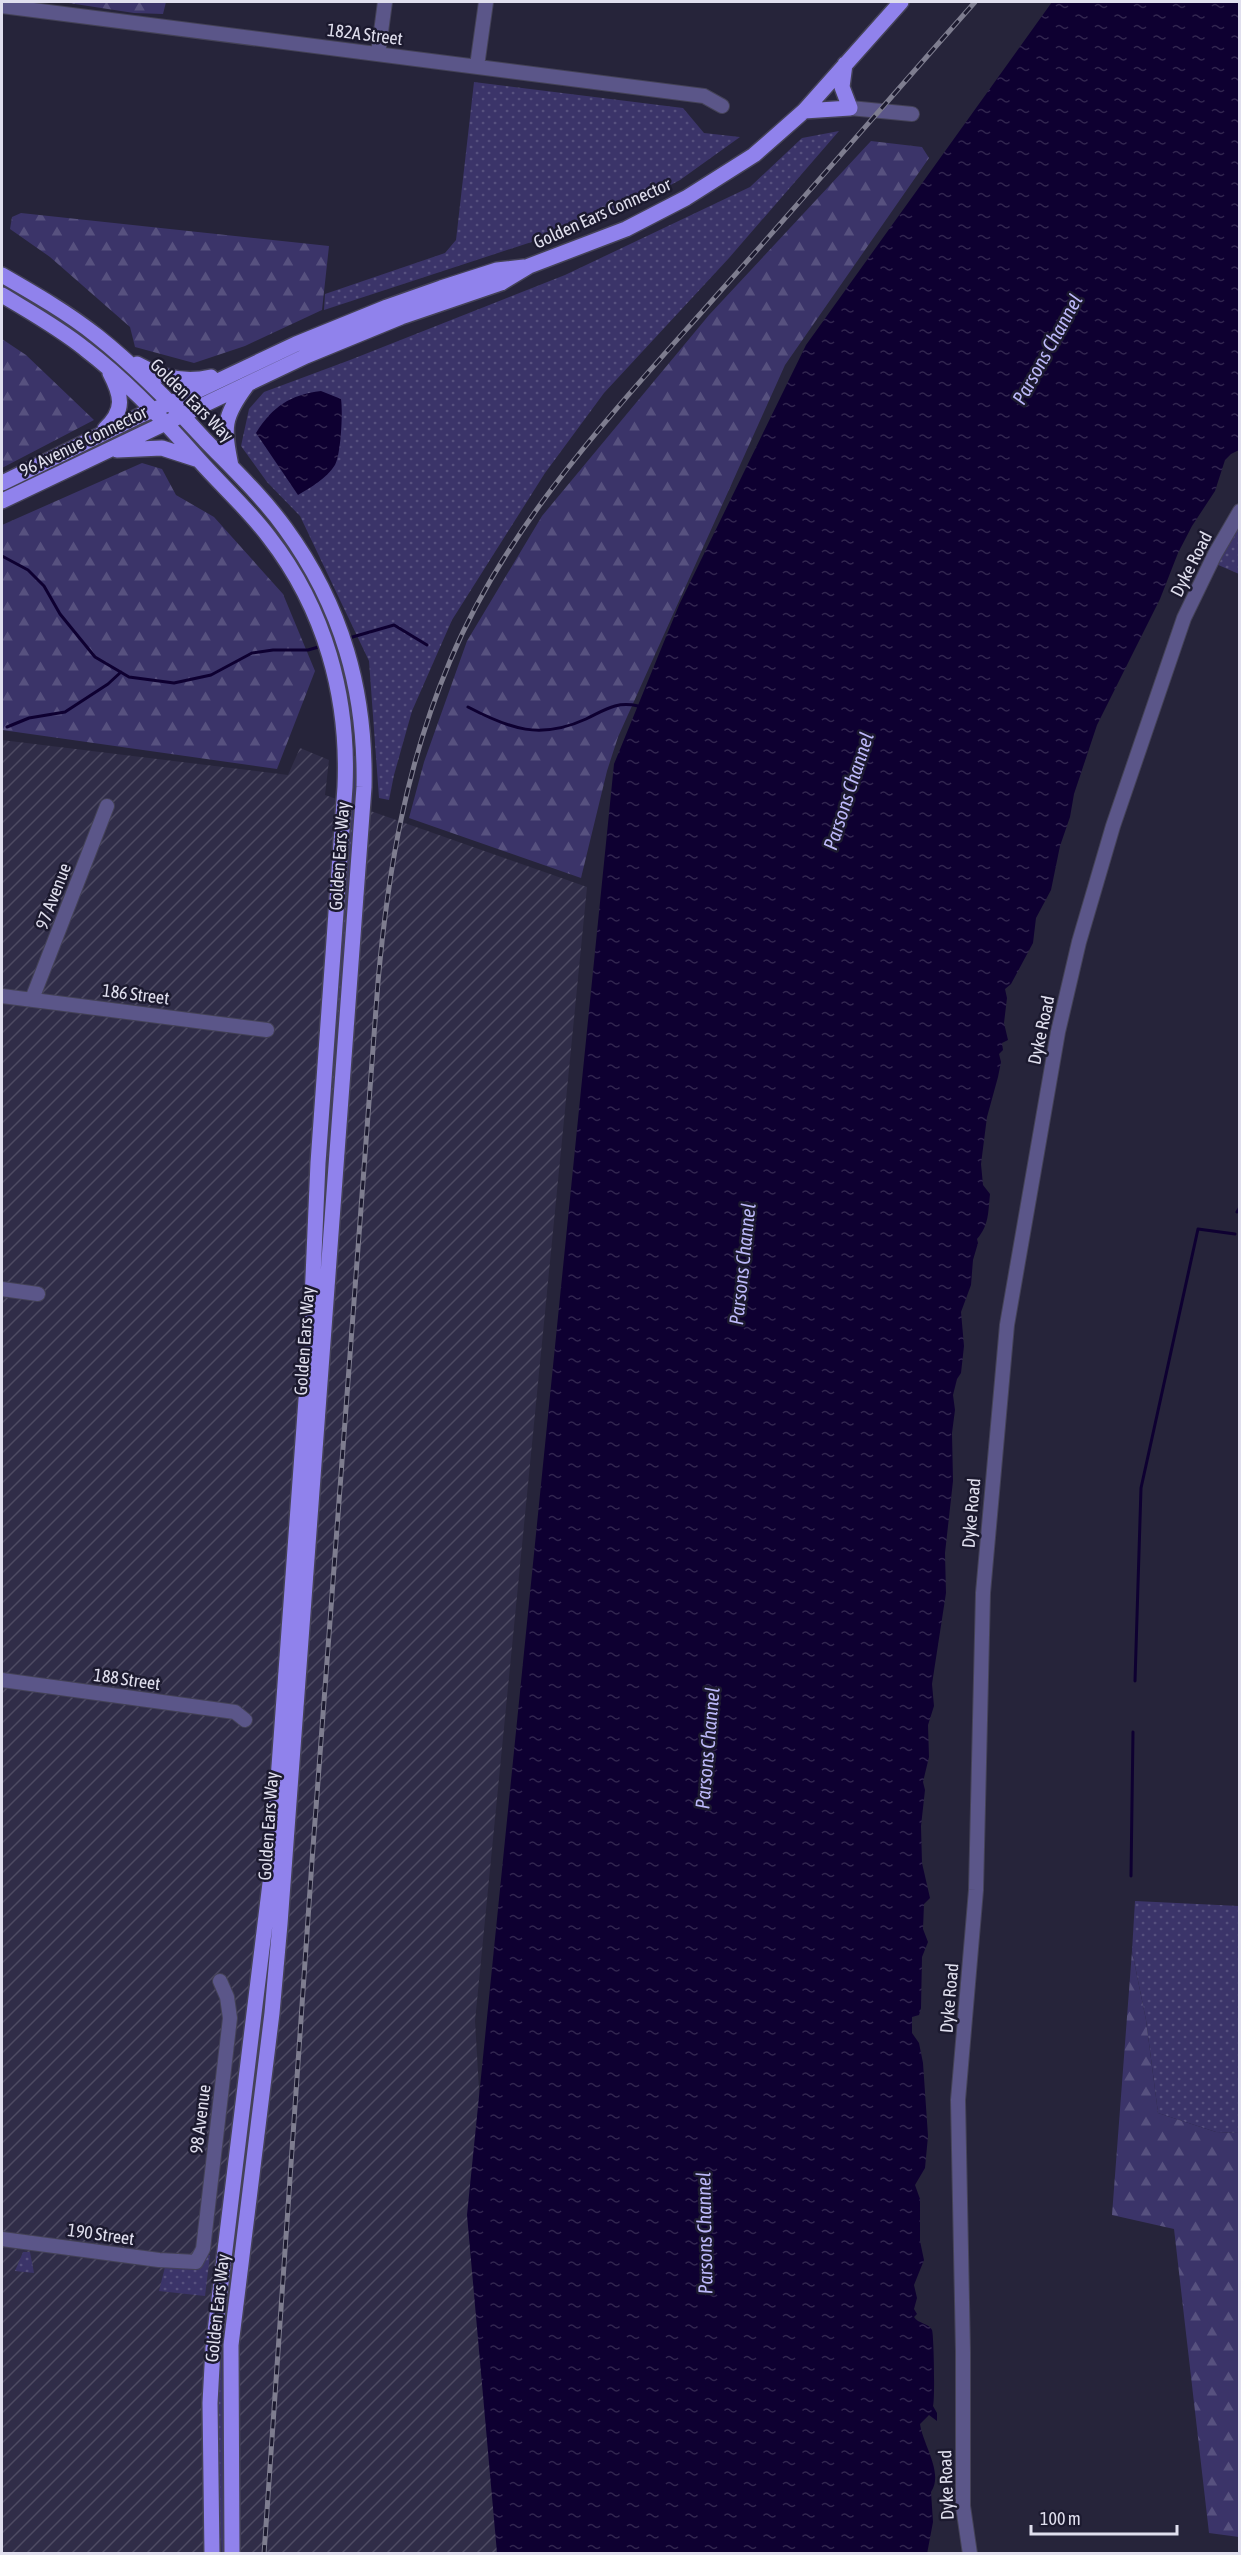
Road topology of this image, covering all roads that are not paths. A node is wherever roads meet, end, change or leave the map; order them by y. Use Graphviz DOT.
graph roads {
  1 [pos="385,2"];
  2 [pos="486,2"];
  3 [pos="901,2"];
  4 [pos="2,6"];
  5 [pos="378,54"];
  6 [pos="845,64"];
  7 [pos="477,66"];
  8 [pos="722,106"];
  9 [pos="850,108"];
  10 [pos="804,111"];
  11 [pos="912,114"];
  12 [pos="2,275"];
  13 [pos="2,295"];
  14 [pos="118,353"];
  15 [pos="106,365"];
  16 [pos="243,377"];
  17 [pos="176,409"];
  18 [pos="153,410"];
  19 [pos="166,422"];
  20 [pos="97,436"];
  21 [pos="102,453"];
  22 [pos="200,461"];
  23 [pos="232,469"];
  24 [pos="2,483"];
  25 [pos="2,501"];
  26 [pos="1239,511"];
  27 [pos="107,806"];
  28 [pos="2,996"];
  29 [pos="32,999"];
  30 [pos="267,1030"];
  31 [pos="2,1289"];
  32 [pos="38,1294"];
  33 [pos="2,1680"];
  34 [pos="245,1720"];
  35 [pos="220,1981"];
  36 [pos="2,2239"];
  37 [pos="196,2262"];
  38 [pos="212,2553"];
  39 [pos="232,2553"];
  40 [pos="970,2553"];
  1 -- 5 [label="street"];
  2 -- 7 [label="street"];
  3 -- 6 [label="main road, Golden Ears Connector"];
  4 -- 5 [label="street, 182A Street"];
  5 -- 7 [label="street, 182A Street"];
  6 -- 9 [label="main road"];
  6 -- 10 [label="main road, Golden Ears Connector"];
  7 -- 8 [label="street, 182A Street"];
  9 -- 10 [label="main road"];
  9 -- 11 [label="street"];
  10 -- 16 [label="main road, Golden Ears Connector"];
  12 -- 14 [label="main road, Golden Ears Way"];
  13 -- 15 [label="main road, Golden Ears Way"];
  14 -- 16 [label="main road"];
  14 -- 17 [label="main road, Golden Ears Way"];
  15 -- 18 [label="main road, Golden Ears Way"];
  15 -- 20 [label="main road"];
  16 -- 17 [label="main road, Golden Ears Connector"];
  16 -- 23 [label="main road"];
  17 -- 18 [label="main road, 96 Avenue Connector"];
  17 -- 19 [label="main road, 96 Avenue Connector"];
  17 -- 23 [label="main road, Golden Ears Way"];
  18 -- 19 [label="main road, Golden Ears Way"];
  18 -- 20 [label="main road, 96 Avenue Connector"];
  19 -- 21 [label="main road, 96 Avenue Connector"];
  19 -- 22 [label="main road, Golden Ears Way"];
  20 -- 24 [label="main road, 96 Avenue Connector"];
  21 -- 22 [label="main road"];
  21 -- 25 [label="main road, 96 Avenue Connector"];
  22 -- 38 [label="main road, Golden Ears Way"];
  23 -- 39 [label="main road, Golden Ears Way"];
  26 -- 40 [label="street, Dyke Road"];
  27 -- 29 [label="street, 97 Avenue"];
  28 -- 29 [label="street, 186 Street"];
  29 -- 30 [label="street, 186 Street"];
  31 -- 32 [label="street"];
  33 -- 34 [label="street, 188 Street"];
  35 -- 37 [label="street, 98 Avenue"];
  36 -- 37 [label="street, 190 Street"];
}
